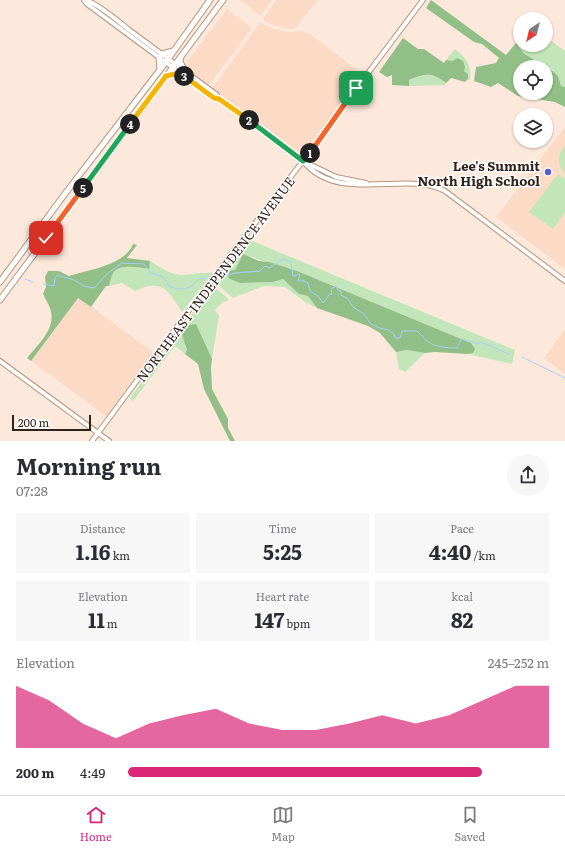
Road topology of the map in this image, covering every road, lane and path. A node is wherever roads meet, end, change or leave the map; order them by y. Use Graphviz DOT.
graph roads {
  1 [pos="85,0"];
  2 [pos="210,0"];
  3 [pos="223,0"];
  4 [pos="423,0"];
  5 [pos="174,51"];
  6 [pos="160,55"];
  7 [pos="181,57"];
  8 [pos="167,61"];
  9 [pos="174,66"];
  10 [pos="160,69"];
  11 [pos="182,72"];
  12 [pos="166,76"];
  13 [pos="207,91"];
  14 [pos="219,99"];
  15 [pos="303,161"];
  16 [pos="565,281"];
  17 [pos="0,282"];
  18 [pos="0,300"];
  19 [pos="0,361"];
  20 [pos="98,433"];
  21 [pos="92,441"];
  22 [pos="108,441"];
  1 -- 6 [label="street"];
  2 -- 5 [label="main road"];
  3 -- 7 [label="main road"];
  4 -- 15 [label="street, NORTHEAST INDEPENDENCE AVENUE"];
  5 -- 6 [label="main road"];
  5 -- 8 [label="main road"];
  6 -- 8 [label="street"];
  6 -- 10 [label="main road"];
  7 -- 9 [label="main road"];
  7 -- 11 [label="main road"];
  8 -- 9 [label="street"];
  8 -- 10 [label="main road"];
  9 -- 11 [label="street"];
  9 -- 12 [label="main road"];
  10 -- 17 [label="main road"];
  11 -- 12 [label="main road"];
  11 -- 13 [label="street"];
  11 -- 13 [label="street"];
  12 -- 18 [label="main road"];
  13 -- 14 [label="street"];
  13 -- 14 [label="street"];
  14 -- 15 [label="street"];
  15 -- 16 [label="street"];
  15 -- 20 [label="street, NORTHEAST INDEPENDENCE AVENUE"];
  19 -- 20 [label="street"];
  20 -- 21 [label="street, NORTHEAST INDEPENDENCE AVENUE"];
  20 -- 22 [label="street"];
}
